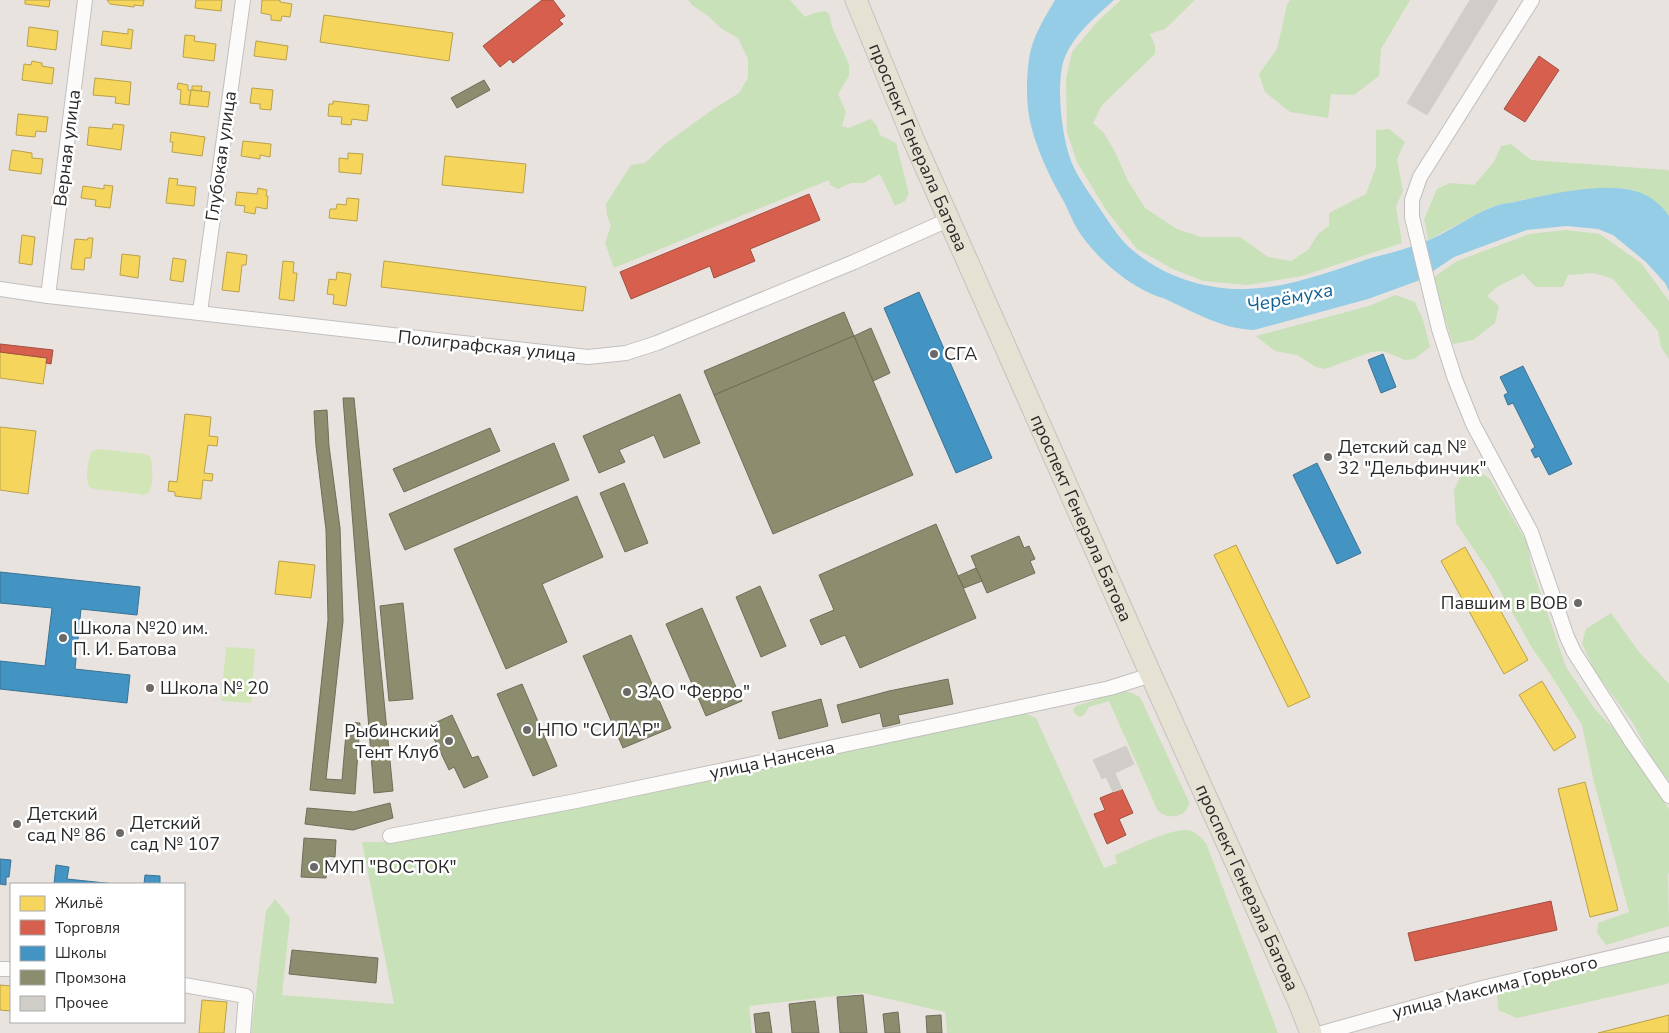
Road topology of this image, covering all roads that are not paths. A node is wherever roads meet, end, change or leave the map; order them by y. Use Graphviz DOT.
graph roads {
  1 [pos="86,0"];
  2 [pos="243,0"];
  3 [pos="856,0"];
  4 [pos="1532,0"];
  5 [pos="950,219"];
  6 [pos="0,290"];
  7 [pos="48,296"];
  8 [pos="200,312"];
  9 [pos="1151,675"];
  10 [pos="1669,796"];
  11 [pos="390,836"];
  12 [pos="1669,944"];
  13 [pos="185,985"];
  14 [pos="243,1033"];
  15 [pos="1311,1033"];
  16 [pos="1322,1033"];
  1 -- 7 [label="street, Верная улица"];
  2 -- 8 [label="street, Глубокая улица"];
  3 -- 5 [label="main road, проспект Генерала Батова"];
  4 -- 10 [label="street"];
  5 -- 8 [label="street, Полиграфская улица"];
  5 -- 9 [label="main road, проспект Генерала Батова"];
  6 -- 7 [label="street, Полиграфская улица"];
  7 -- 8 [label="street, Полиграфская улица"];
  9 -- 11 [label="street, улица Нансена"];
  9 -- 15 [label="main road, проспект Генерала Батова"];
  12 -- 16 [label="street, улица Максима Горького"];
  13 -- 14 [label="street"];
}
